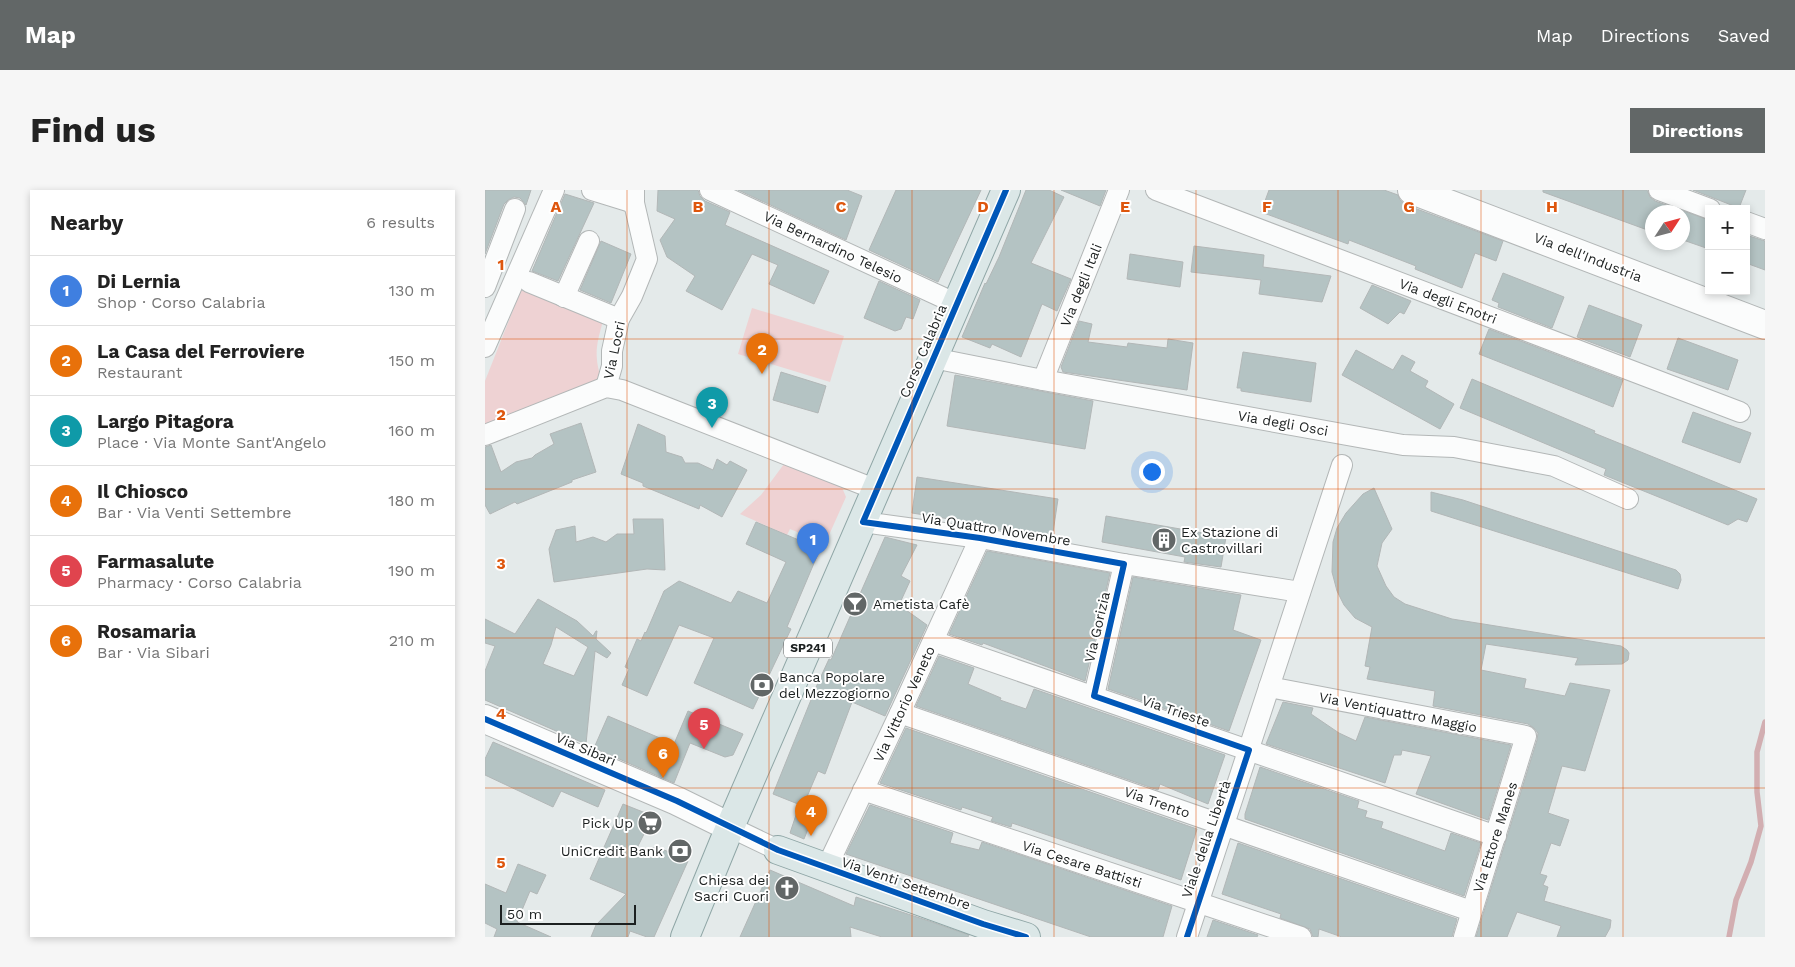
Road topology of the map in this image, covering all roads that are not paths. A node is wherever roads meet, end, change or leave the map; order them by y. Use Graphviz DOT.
graph roads {
  1 [pos="554,190"];
  2 [pos="591,190"];
  3 [pos="710,190"];
  4 [pos="1005,190"];
  5 [pos="1119,190"];
  6 [pos="1156,190"];
  7 [pos="1412,190"];
  8 [pos="1659,190"];
  9 [pos="627,196"];
  10 [pos="1705,207"];
  11 [pos="515,209"];
  12 [pos="1750,223"];
  13 [pos="1765,229"];
  14 [pos="589,240"];
  15 [pos="529,282"];
  16 [pos="485,287"];
  17 [pos="564,297"];
  18 [pos="957,304"];
  19 [pos="619,319"];
  20 [pos="1765,325"];
  21 [pos="485,347"];
  22 [pos="933,358"];
  23 [pos="1043,380"];
  24 [pos="606,387"];
  25 [pos="1740,412"];
  26 [pos="485,435"];
  27 [pos="1342,465"];
  28 [pos="877,490"];
  29 [pos="1628,499"];
  30 [pos="863,522"];
  31 [pos="980,538"];
  32 [pos="1125,564"];
  33 [pos="1300,592"];
  34 [pos="933,641"];
  35 [pos="1269,687"];
  36 [pos="1094,696"];
  37 [pos="900,713"];
  38 [pos="485,719"];
  39 [pos="1527,736"];
  40 [pos="1249,750"];
  41 [pos="863,790"];
  42 [pos="1223,825"];
  43 [pos="730,828"];
  44 [pos="1496,836"];
  45 [pos="778,850"];
  46 [pos="826,869"];
  47 [pos="1197,902"];
  48 [pos="1471,912"];
  49 [pos="979,931"];
  50 [pos="687,936"];
  51 [pos="1026,937"];
  52 [pos="1187,937"];
  53 [pos="1301,937"];
  54 [pos="1463,937"];
  1 -- 21 [label="street"];
  2 -- 9 [label="street"];
  3 -- 18 [label="street, Via Bernardino Telesio"];
  4 -- 18 [label="main road, Corso Calabria / SP241"];
  5 -- 23 [label="street, Via degli Itali"];
  6 -- 25 [label="street, Via degli Enotri"];
  7 -- 20 [label="street, Via dell'Industria"];
  8 -- 10 [label="street"];
  9 -- 19 [label="street, Via Locri"];
  11 -- 16 [label="street"];
  12 -- 13 [label="street"];
  14 -- 17 [label="street"];
  15 -- 17 [label="street"];
  17 -- 19 [label="street"];
  18 -- 22 [label="main road, Corso Calabria / SP241"];
  19 -- 24 [label="street, Via Locri"];
  22 -- 23 [label="street, Via degli Osci"];
  22 -- 28 [label="main road, Corso Calabria / SP241"];
  23 -- 29 [label="street, Via degli Osci"];
  24 -- 26 [label="street"];
  24 -- 28 [label="street"];
  27 -- 33 [label="street, Viale della Libertà"];
  28 -- 30 [label="main road, Corso Calabria / SP241"];
  30 -- 31 [label="street, Via Quattro Novembre"];
  30 -- 43 [label="main road, Corso Calabria / SP241"];
  31 -- 32 [label="street, Via Quattro Novembre"];
  31 -- 34 [label="street, Via Vittorio Veneto"];
  32 -- 33 [label="street, Via Quattro Novembre"];
  32 -- 36 [label="street, Via Gorizia"];
  33 -- 35 [label="street, Viale della Libertà"];
  34 -- 36 [label="street, Via Trieste"];
  34 -- 37 [label="street, Via Vittorio Veneto"];
  35 -- 39 [label="street, Via Ventiquattro Maggio"];
  35 -- 40 [label="street, Viale della Libertà"];
  36 -- 40 [label="street, Via Trieste"];
  37 -- 41 [label="street, Via Vittorio Veneto"];
  37 -- 42 [label="street, Via Trento"];
  38 -- 43 [label="street, Via Sibari"];
  39 -- 44 [label="street, Via Ettore Manes"];
  40 -- 42 [label="street, Viale della Libertà"];
  40 -- 44 [label="street, Via Trieste"];
  41 -- 46 [label="street, Via Vittorio Veneto"];
  41 -- 47 [label="street, Via Cesare Battisti"];
  42 -- 47 [label="street, Viale della Libertà"];
  42 -- 48 [label="street, Via Trento"];
  43 -- 45 [label="street"];
  43 -- 50 [label="main road, SP241"];
  44 -- 48 [label="street, Via Ettore Manes"];
  45 -- 46 [label="main road, Via Venti Settembre"];
  46 -- 49 [label="main road, Via Venti Settembre"];
  47 -- 52 [label="street, Viale della Libertà"];
  47 -- 53 [label="street, Via Cesare Battisti"];
  48 -- 54 [label="street, Via Ettore Manes"];
  49 -- 51 [label="main road, Via Venti Settembre"];
}
